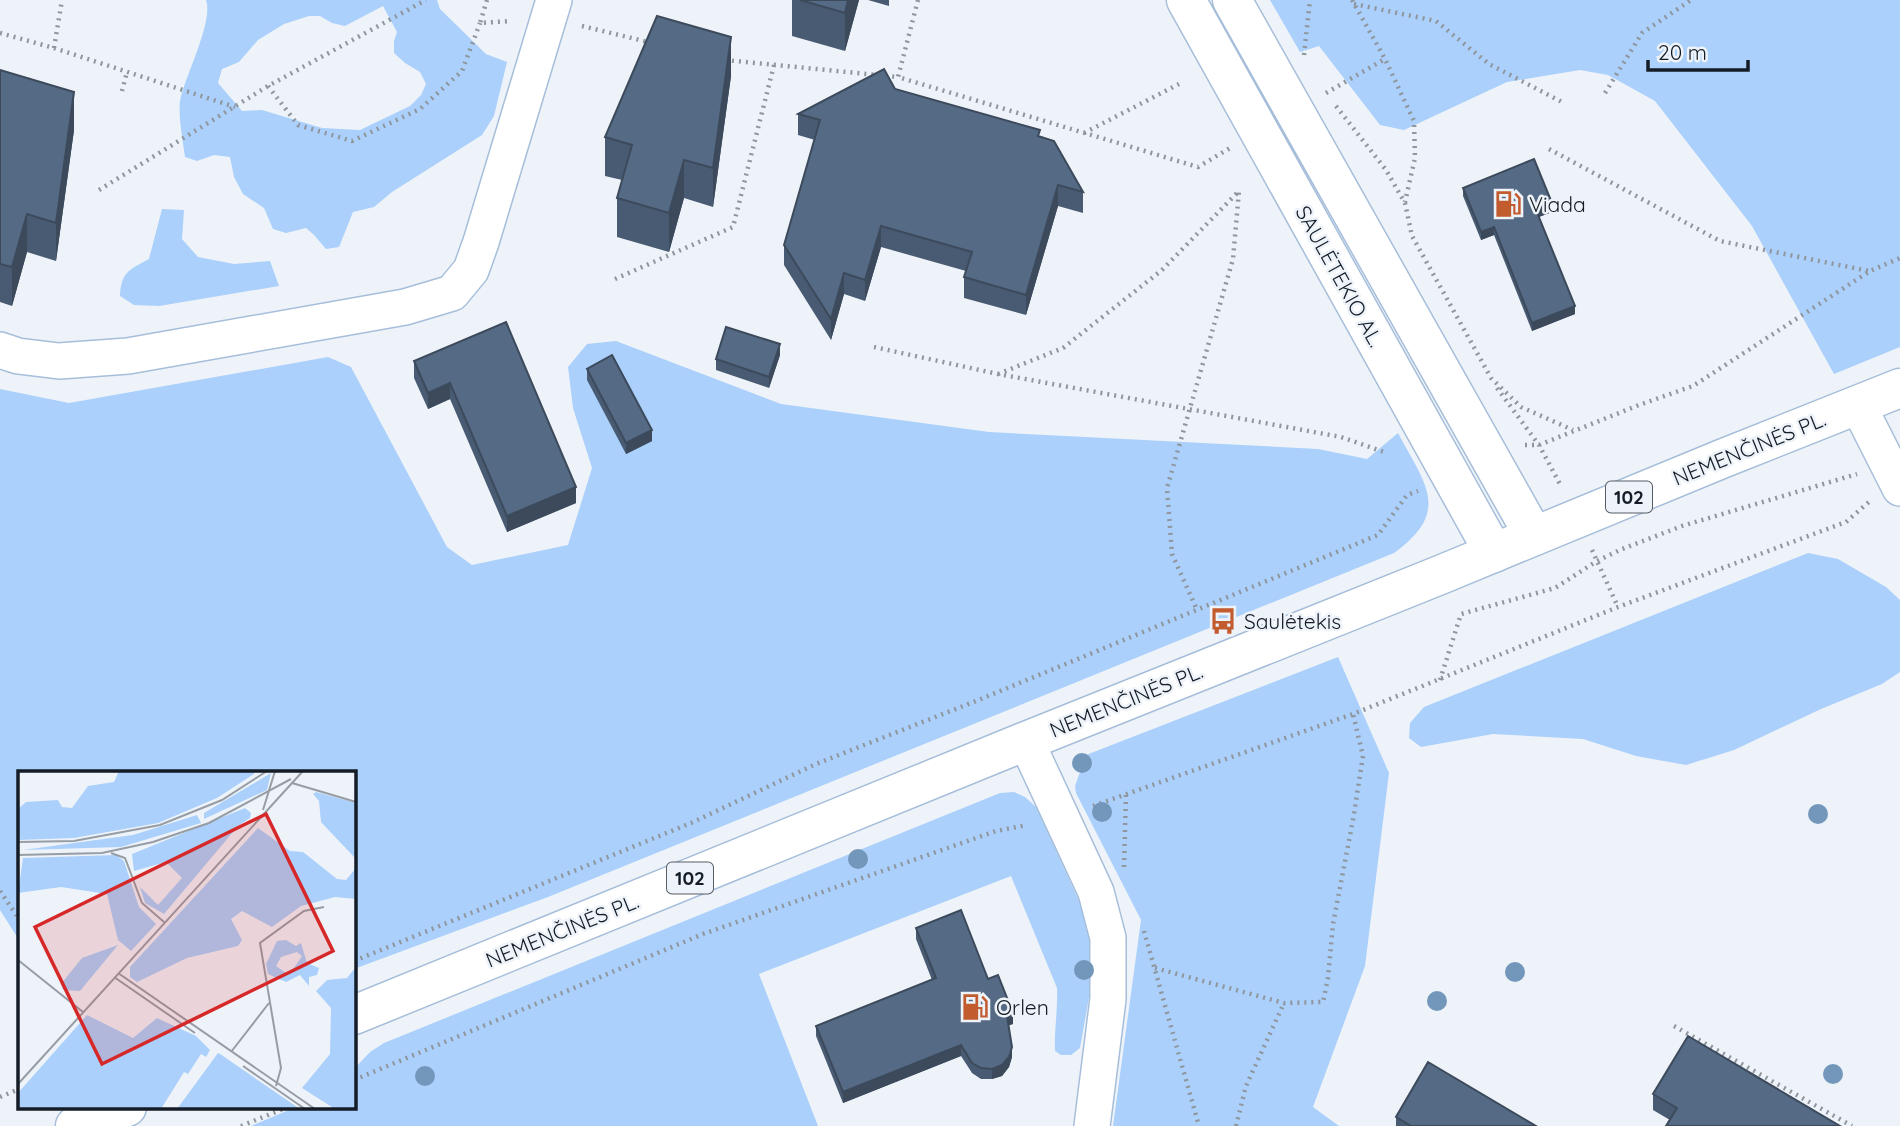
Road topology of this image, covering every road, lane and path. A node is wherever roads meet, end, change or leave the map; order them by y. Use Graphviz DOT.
graph roads {
  1 [pos="62,0"];
  2 [pos="426,0"];
  3 [pos="487,0"];
  4 [pos="918,0"];
  5 [pos="1186,0"];
  6 [pos="1233,0"];
  7 [pos="1310,0"];
  8 [pos="1691,0"];
  9 [pos="1353,2"];
  10 [pos="552,9"];
  11 [pos="480,23"];
  12 [pos="0,33"];
  13 [pos="656,44"];
  14 [pos="54,48"];
  15 [pos="1297,52"];
  16 [pos="723,60"];
  17 [pos="774,65"];
  18 [pos="127,72"];
  19 [pos="898,77"];
  20 [pos="1318,83"];
  21 [pos="1179,84"];
  22 [pos="268,86"];
  23 [pos="122,91"];
  24 [pos="1326,93"];
  25 [pos="1605,93"];
  26 [pos="1564,103"];
  27 [pos="1335,104"];
  28 [pos="236,107"];
  29 [pos="1084,133"];
  30 [pos="1549,149"];
  31 [pos="1218,154"];
  32 [pos="99,190"];
  33 [pos="1405,202"];
  34 [pos="1900,258"];
  35 [pos="1870,271"];
  36 [pos="615,279"];
  37 [pos="874,347"];
  38 [pos="0,350"];
  39 [pos="998,373"];
  40 [pos="1693,386"];
  41 [pos="1900,388"];
  42 [pos="1858,405"];
  43 [pos="1190,408"];
  44 [pos="1574,431"];
  45 [pos="1387,453"];
  46 [pos="1892,489"];
  47 [pos="1378,535"];
  48 [pos="1534,536"];
  49 [pos="1494,553"];
  50 [pos="1197,610"];
  51 [pos="1440,680"];
  52 [pos="1353,714"];
  53 [pos="1026,741"];
  54 [pos="1126,794"];
  55 [pos="1061,817"];
  56 [pos="1124,871"];
  57 [pos="0,891"];
  58 [pos="18,918"];
  59 [pos="1143,929"];
  60 [pos="355,961"];
  61 [pos="1155,968"];
  62 [pos="1284,1003"];
  63 [pos="355,1014"];
  64 [pos="1674,1026"];
  65 [pos="355,1080"];
  66 [pos="18,1089"];
  67 [pos="0,1097"];
  68 [pos="286,1108"];
  69 [pos="116,1114"];
  70 [pos="75,1126"];
  71 [pos="242,1126"];
  72 [pos="1092,1126"];
  73 [pos="1199,1126"];
  74 [pos="1236,1126"];
  75 [pos="1852,1126"];
  1 -- 14 [label="path"];
  2 -- 22 [label="path"];
  3 -- 11 [label="path"];
  4 -- 19 [label="path"];
  5 -- 49 [label="main road, SAULĖTEKIO AL."];
  6 -- 48 [label="main road, SAULĖTEKIO AL."];
  7 -- 15 [label="path"];
  8 -- 25 [label="path"];
  9 -- 26 [label="path"];
  9 -- 33 [label="path"];
  10 -- 11 [label="path"];
  10 -- 13 [label="path"];
  10 -- 38 [label="street"];
  11 -- 22 [label="path"];
  12 -- 14 [label="path"];
  14 -- 18 [label="path"];
  16 -- 17 [label="path"];
  17 -- 19 [label="path"];
  17 -- 36 [label="path"];
  18 -- 23 [label="path"];
  18 -- 28 [label="path"];
  19 -- 29 [label="path"];
  20 -- 24 [label="path"];
  21 -- 29 [label="path"];
  22 -- 28 [label="path"];
  27 -- 33 [label="path"];
  28 -- 32 [label="path"];
  29 -- 31 [label="path"];
  30 -- 35 [label="path"];
  33 -- 44 [label="path"];
  34 -- 35 [label="path"];
  35 -- 40 [label="path"];
  37 -- 39 [label="path"];
  39 -- 43 [label="path"];
  39 -- 43 [label="path"];
  41 -- 42 [label="main road, NEMENČINĖS PL. / 102"];
  42 -- 46 [label="street"];
  42 -- 48 [label="main road, NEMENČINĖS PL. / 102"];
  43 -- 45 [label="path"];
  43 -- 50 [label="path"];
  46 -- 51 [label="path"];
  46 -- 51 [label="path"];
  47 -- 50 [label="path"];
  48 -- 49 [label="main road, NEMENČINĖS PL. / 102"];
  49 -- 53 [label="main road, NEMENČINĖS PL. / 102"];
  50 -- 60 [label="path"];
  51 -- 52 [label="path"];
  52 -- 54 [label="path"];
  52 -- 62 [label="path"];
  53 -- 55 [label="street"];
  53 -- 63 [label="main road, NEMENČINĖS PL. / 102"];
  54 -- 55 [label="path"];
  54 -- 56 [label="path"];
  55 -- 65 [label="path"];
  55 -- 72 [label="street"];
  57 -- 58 [label="path"];
  59 -- 61 [label="path"];
  61 -- 62 [label="path"];
  61 -- 73 [label="path"];
  62 -- 74 [label="path"];
  64 -- 75 [label="path"];
  66 -- 67 [label="path"];
  68 -- 71 [label="path"];
  69 -- 70 [label="main road"];
}
